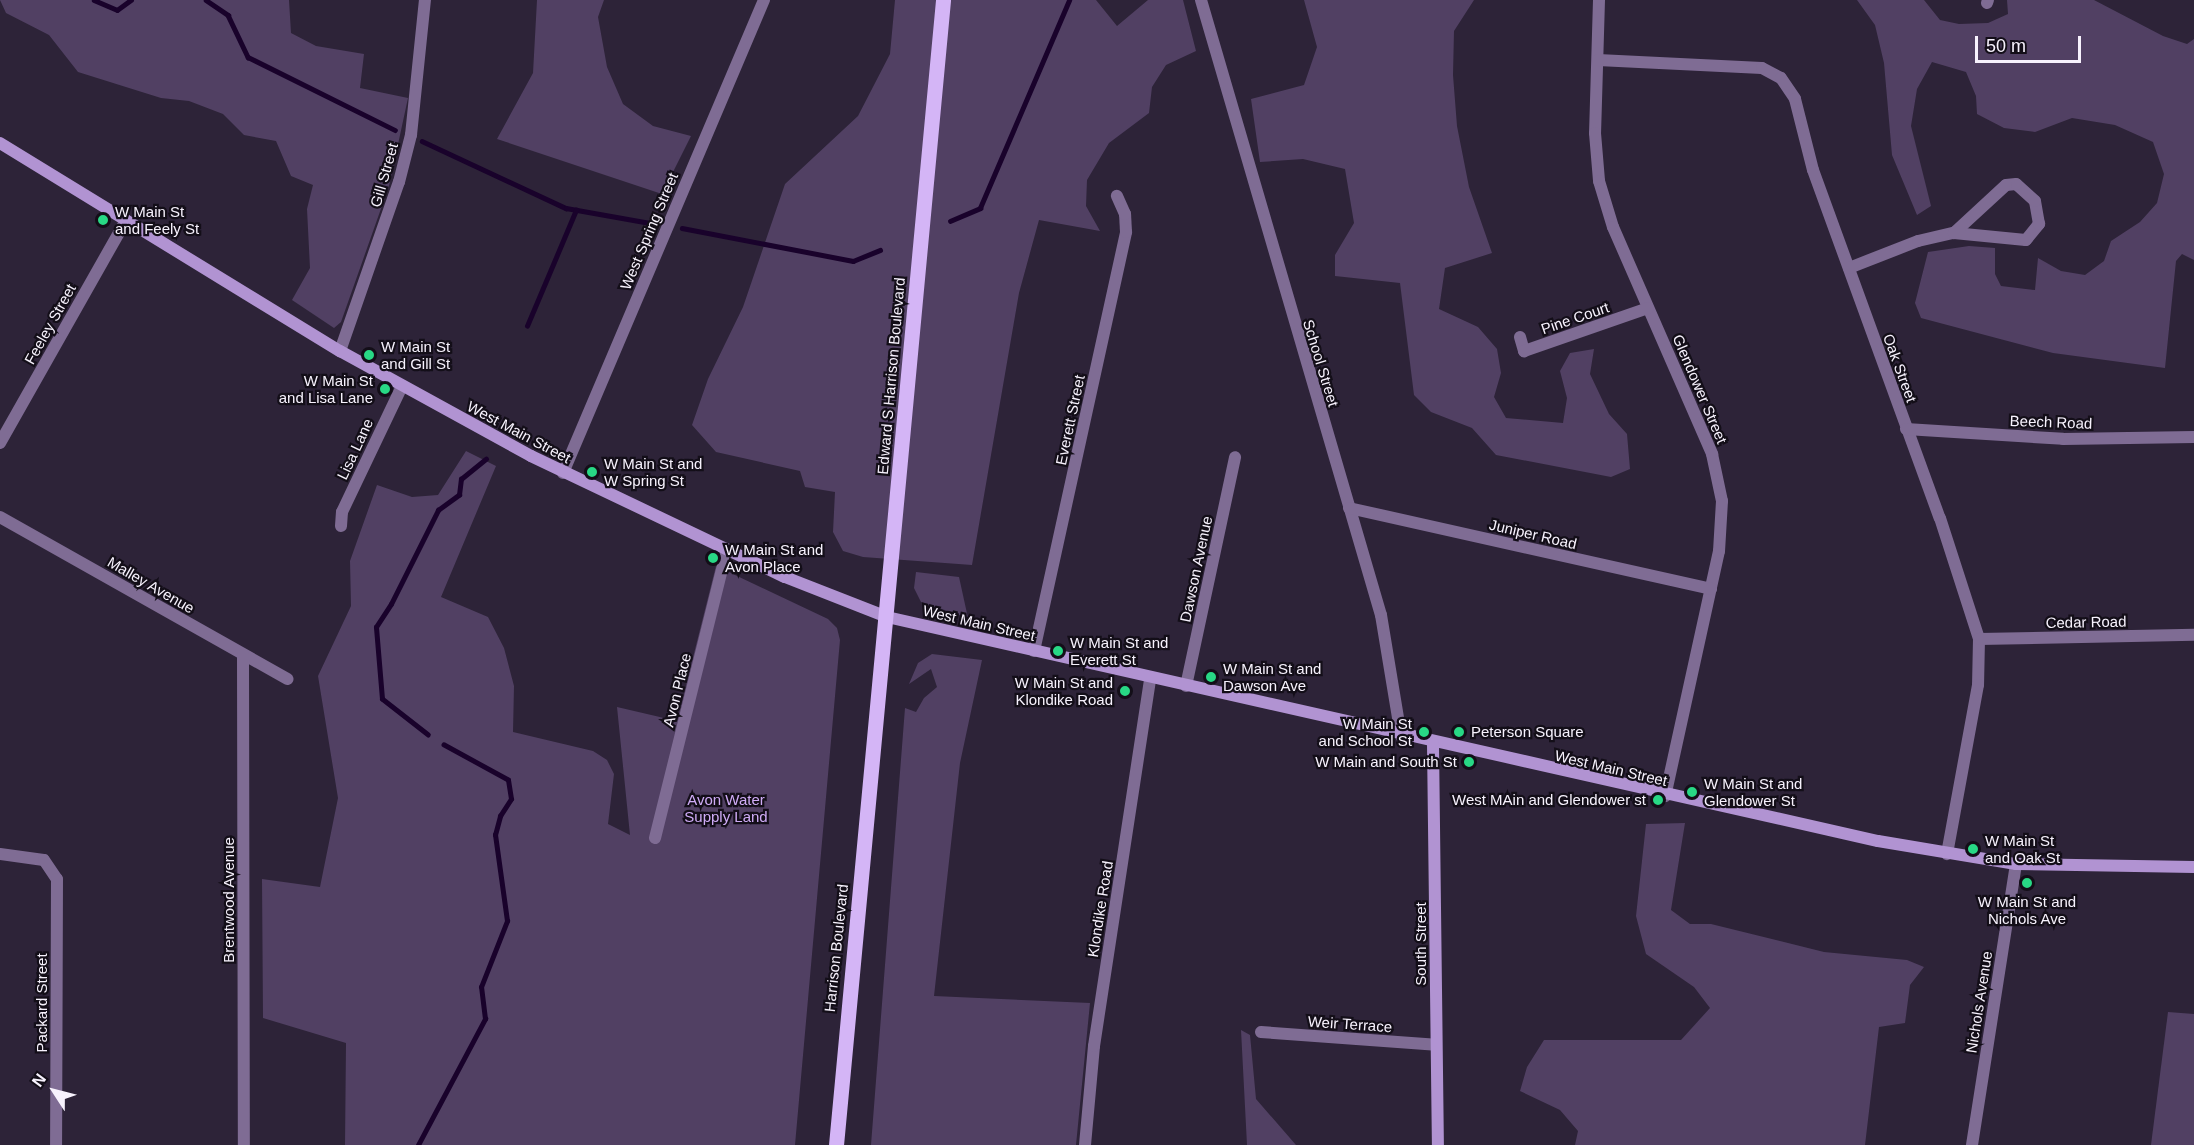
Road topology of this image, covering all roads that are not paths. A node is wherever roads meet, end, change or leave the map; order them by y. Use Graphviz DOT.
graph roads {
  1 [pos="425,0"];
  2 [pos="764,0"];
  3 [pos="943,0"];
  4 [pos="1201,0"];
  5 [pos="1599,0"];
  6 [pos="1598,60"];
  7 [pos="0,143"];
  8 [pos="1117,196"];
  9 [pos="126,220"];
  10 [pos="1954,233"];
  11 [pos="1849,268"];
  12 [pos="1648,308"];
  13 [pos="1520,337"];
  14 [pos="340,351"];
  15 [pos="402,386"];
  16 [pos="1906,429"];
  17 [pos="2194,437"];
  18 [pos="0,443"];
  19 [pos="1235,457"];
  20 [pos="563,473"];
  21 [pos="1349,508"];
  22 [pos="0,517"];
  23 [pos="341,526"];
  24 [pos="728,549"];
  25 [pos="1711,589"];
  26 [pos="887,617"];
  27 [pos="2194,635"];
  28 [pos="1979,639"];
  29 [pos="1034,651"];
  30 [pos="243,654"];
  31 [pos="1149,678"];
  32 [pos="288,679"];
  33 [pos="1186,686"];
  34 [pos="1401,736"];
  35 [pos="1433,744"];
  36 [pos="874,754"];
  37 [pos="1665,796"];
  38 [pos="655,838"];
  39 [pos="0,854"];
  40 [pos="1947,854"];
  41 [pos="2016,864"];
  42 [pos="2194,867"];
  43 [pos="1262,1032"];
  44 [pos="1436,1045"];
  45 [pos="56,1145"];
  46 [pos="244,1145"];
  47 [pos="836,1145"];
  48 [pos="1085,1145"];
  49 [pos="1438,1145"];
  50 [pos="1972,1145"];
  1 -- 14 [label="street, Gill Street"];
  2 -- 20 [label="street, West Spring Street"];
  3 -- 26 [label="main road, Edward S Harrison Boulevard"];
  4 -- 21 [label="street, School Street"];
  5 -- 6 [label="street, Glendower Street"];
  6 -- 11 [label="street, Oak Street"];
  6 -- 12 [label="street, Glendower Street"];
  7 -- 9 [label="main road, West Main Street"];
  8 -- 29 [label="street, Everett Street"];
  9 -- 14 [label="main road, West Main Street"];
  9 -- 18 [label="street, Feeley Street"];
  10 -- 10 [label="street"];
  10 -- 11 [label="street"];
  11 -- 16 [label="street, Oak Street"];
  12 -- 13 [label="street, Pine Court"];
  12 -- 25 [label="street, Glendower Street"];
  14 -- 15 [label="main road, West Main Street"];
  15 -- 20 [label="main road, West Main Street"];
  15 -- 23 [label="street, Lisa Lane"];
  16 -- 17 [label="street, Beech Road"];
  16 -- 28 [label="street, Oak Street"];
  19 -- 33 [label="street, Dawson Avenue"];
  20 -- 24 [label="main road, West Main Street"];
  21 -- 25 [label="street, Juniper Road"];
  21 -- 34 [label="street, School Street"];
  22 -- 30 [label="street, Malley Avenue"];
  24 -- 26 [label="main road, West Main Street"];
  24 -- 38 [label="street, Avon Place"];
  25 -- 37 [label="street, Glendower Street"];
  26 -- 29 [label="main road, West Main Street"];
  26 -- 36 [label="main road, Edward S Harrison Boulevard"];
  27 -- 28 [label="street, Cedar Road"];
  28 -- 40 [label="street, Oak Street"];
  29 -- 31 [label="main road, West Main Street"];
  30 -- 32 [label="street, Malley Avenue"];
  30 -- 46 [label="street, Brentwood Avenue"];
  31 -- 33 [label="main road, West Main Street"];
  31 -- 48 [label="street, Klondike Road"];
  33 -- 34 [label="main road, West Main Street"];
  34 -- 35 [label="main road, West Main Street"];
  35 -- 37 [label="main road, West Main Street"];
  35 -- 44 [label="main road, South Street"];
  36 -- 47 [label="main road, Harrison Boulevard"];
  37 -- 40 [label="main road, West Main Street"];
  39 -- 45 [label="street, Packard Street"];
  40 -- 41 [label="main road, West Main Street"];
  41 -- 42 [label="main road, West Main Street"];
  41 -- 50 [label="street, Nichols Avenue"];
  43 -- 44 [label="street, Weir Terrace"];
  44 -- 49 [label="main road, South Street"];
}
